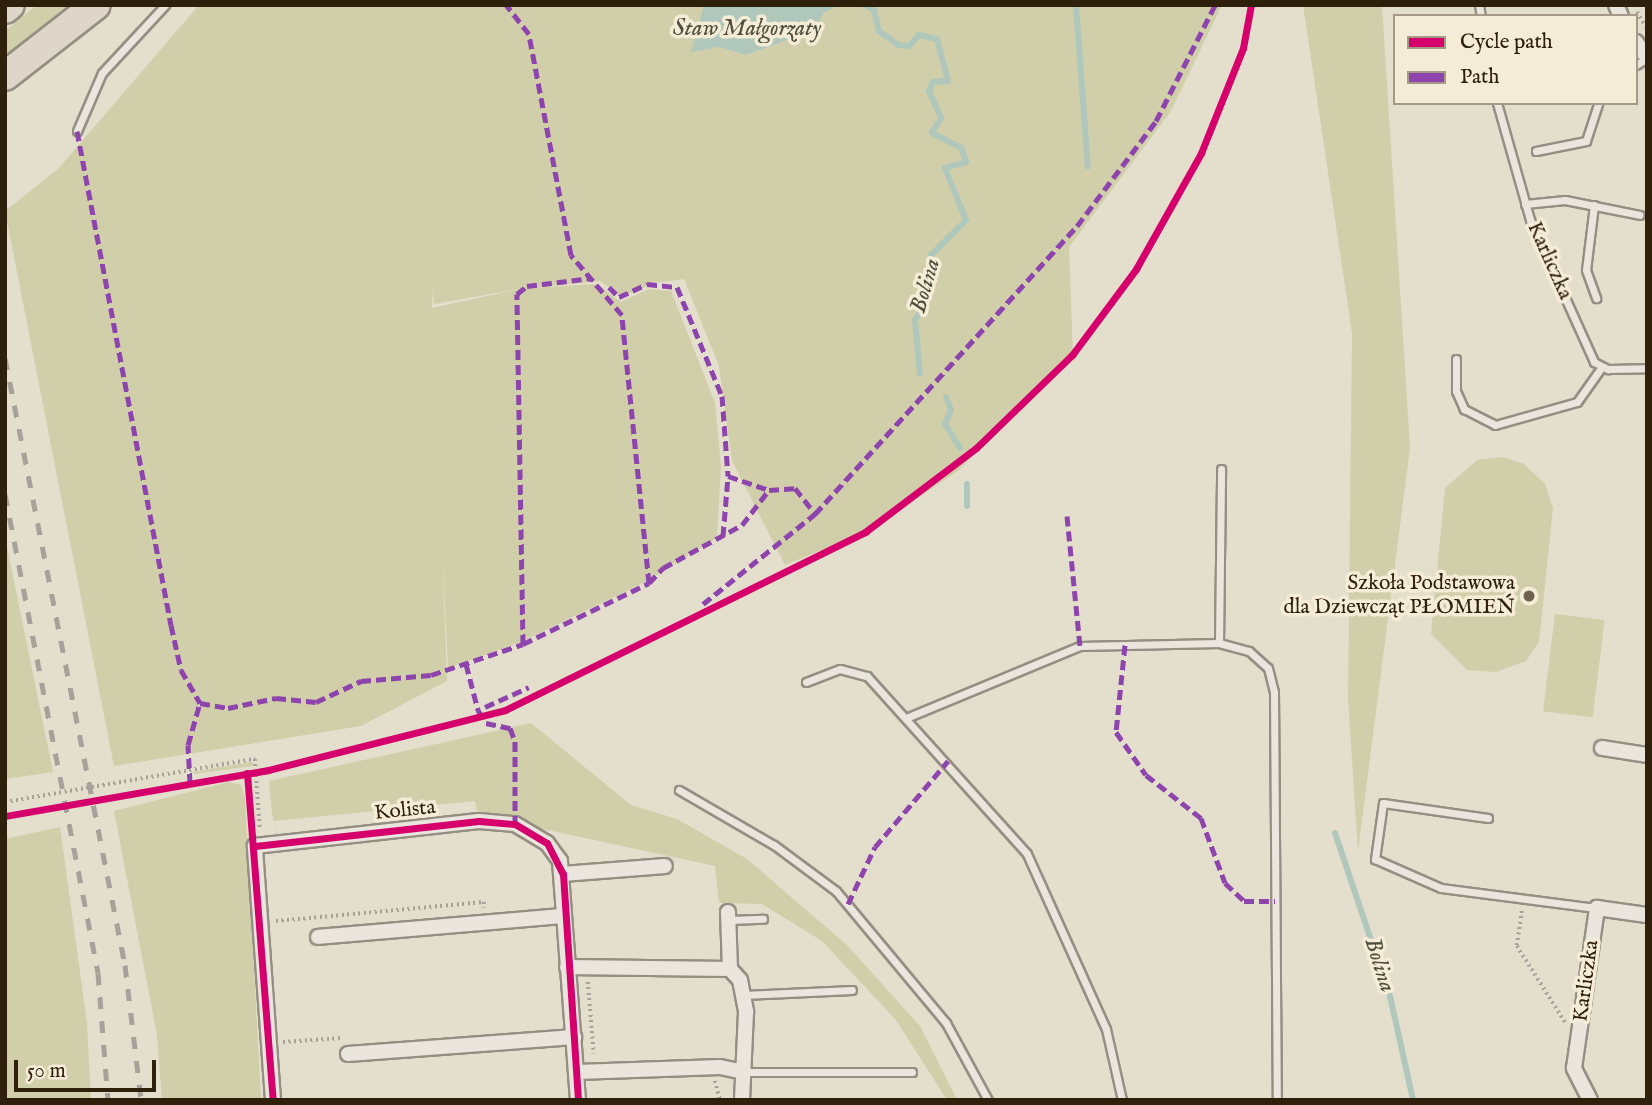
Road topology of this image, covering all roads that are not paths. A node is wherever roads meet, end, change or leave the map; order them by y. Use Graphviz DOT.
graph roads {
  1 [pos="10,5"];
  2 [pos="96,5"];
  3 [pos="165,5"];
  4 [pos="5,9"];
  5 [pos="5,76"];
  6 [pos="1498,105"];
  7 [pos="1597,105"];
  8 [pos="77,131"];
  9 [pos="1536,150"];
  10 [pos="1525,204"];
  11 [pos="1594,205"];
  12 [pos="1640,215"];
  13 [pos="1596,298"];
  14 [pos="1456,359"];
  15 [pos="1601,368"];
  16 [pos="1647,368"];
  17 [pos="1221,469"];
  18 [pos="1219,643"];
  19 [pos="806,682"];
  20 [pos="906,718"];
  21 [pos="1602,748"];
  22 [pos="1647,755"];
  23 [pos="679,790"];
  24 [pos="1488,818"];
  25 [pos="664,866"];
  26 [pos="563,874"];
  27 [pos="1597,908"];
  28 [pos="1647,915"];
  29 [pos="561,916"];
  30 [pos="729,916"];
  31 [pos="764,919"];
  32 [pos="318,937"];
  33 [pos="567,967"];
  34 [pos="730,969"];
  35 [pos="852,990"];
  36 [pos="744,995"];
  37 [pos="574,1037"];
  38 [pos="348,1054"];
  39 [pos="577,1072"];
  40 [pos="744,1072"];
  41 [pos="912,1072"];
  42 [pos="273,1100"];
  43 [pos="578,1100"];
  44 [pos="742,1100"];
  45 [pos="988,1100"];
  46 [pos="1122,1100"];
  47 [pos="1277,1100"];
  48 [pos="1590,1100"];
  1 -- 4 [label="highway"];
  2 -- 5 [label="highway"];
  3 -- 8 [label="lane"];
  6 -- 10 [label="lane, Karliczka"];
  7 -- 9 [label="lane"];
  10 -- 11 [label="lane"];
  10 -- 15 [label="lane, Karliczka"];
  11 -- 12 [label="lane"];
  11 -- 13 [label="lane"];
  14 -- 15 [label="lane"];
  15 -- 16 [label="lane"];
  17 -- 18 [label="lane"];
  18 -- 20 [label="lane"];
  18 -- 47 [label="lane"];
  19 -- 20 [label="lane"];
  20 -- 46 [label="lane"];
  21 -- 22 [label="street"];
  23 -- 45 [label="lane"];
  24 -- 27 [label="lane"];
  25 -- 26 [label="street"];
  26 -- 29 [label="street"];
  26 -- 42 [label="street, Kolista"];
  27 -- 28 [label="street"];
  27 -- 48 [label="street, Karliczka"];
  29 -- 32 [label="street"];
  29 -- 33 [label="street"];
  30 -- 31 [label="lane"];
  30 -- 34 [label="street"];
  33 -- 34 [label="street"];
  33 -- 37 [label="street"];
  34 -- 36 [label="street"];
  35 -- 36 [label="lane"];
  36 -- 40 [label="street"];
  37 -- 38 [label="street"];
  37 -- 39 [label="street"];
  39 -- 40 [label="street"];
  39 -- 43 [label="street"];
  40 -- 41 [label="lane"];
  40 -- 44 [label="street"];
}
